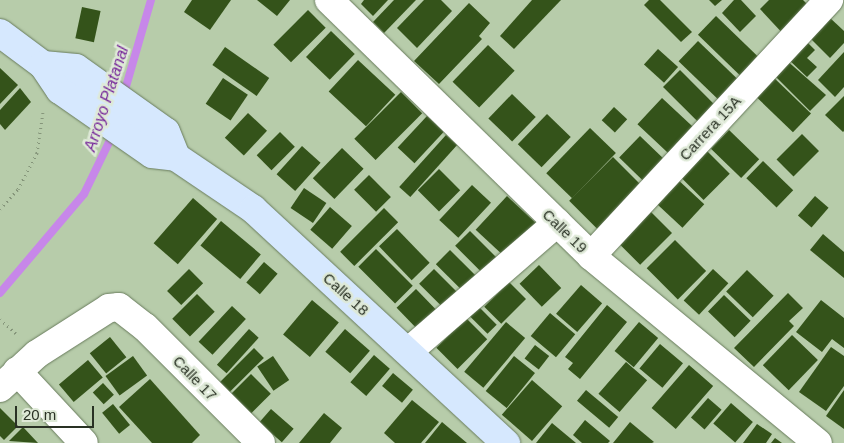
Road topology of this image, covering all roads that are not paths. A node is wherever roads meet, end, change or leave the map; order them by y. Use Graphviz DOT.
graph roads {
  1 [pos="329,0"];
  2 [pos="829,0"];
  3 [pos="835,0"];
  4 [pos="844,8"];
  5 [pos="0,33"];
  6 [pos="43,65"];
  7 [pos="165,148"];
  8 [pos="558,223"];
  9 [pos="591,256"];
  10 [pos="410,351"];
  11 [pos="9,380"];
  12 [pos="247,439"];
  13 [pos="84,443"];
  14 [pos="506,443"];
  15 [pos="818,443"];
  1 -- 8 [label="street, Calle 19"];
  2 -- 9 [label="street, Carrera 15A"];
  3 -- 4 [label="street"];
  5 -- 6 [label="main road, Calle 18"];
  6 -- 7 [label="main road, Calle 18"];
  6 -- 7 [label="main road, Calle 18"];
  7 -- 10 [label="main road, Calle 18"];
  8 -- 9 [label="street, Calle 19"];
  8 -- 10 [label="street"];
  9 -- 15 [label="street, Calle 19"];
  10 -- 14 [label="main road, Calle 18"];
  11 -- 12 [label="street, Calle 17"];
  11 -- 13 [label="street"];
}
